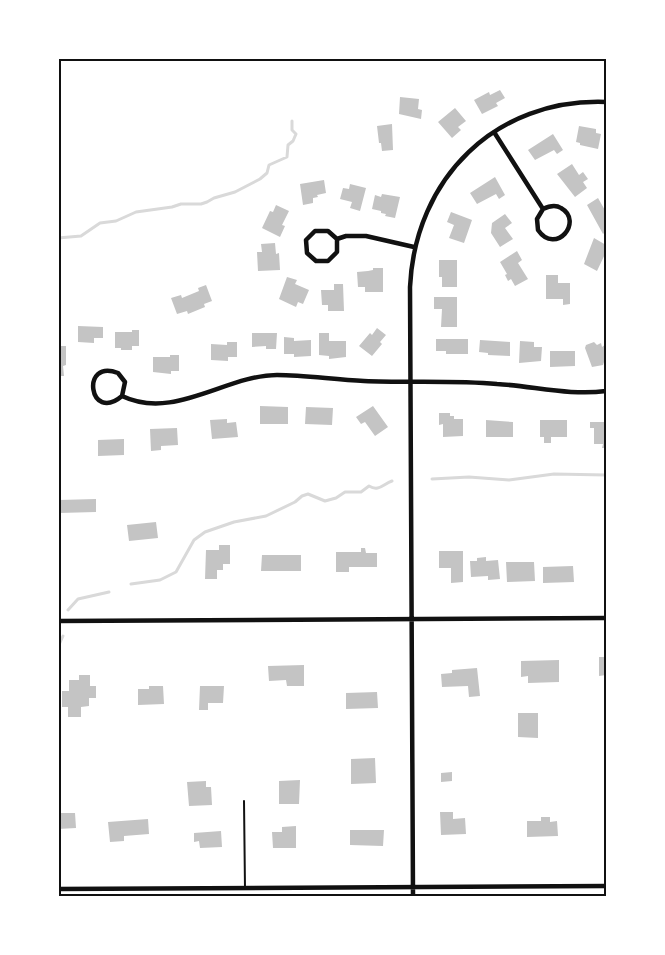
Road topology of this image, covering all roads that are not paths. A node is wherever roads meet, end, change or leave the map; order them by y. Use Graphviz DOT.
graph roads {
  1 [pos="606,102"];
  2 [pos="494,132"];
  3 [pos="543,209"];
  4 [pos="337,239"];
  5 [pos="414,247"];
  6 [pos="411,383"];
  7 [pos="606,391"];
  8 [pos="122,396"];
  9 [pos="606,618"];
  10 [pos="412,619"];
  11 [pos="58,621"];
  12 [pos="244,801"];
  13 [pos="606,886"];
  14 [pos="245,888"];
  15 [pos="413,888"];
  16 [pos="58,889"];
  17 [pos="413,897"];
  1 -- 2 [label="street"];
  2 -- 3 [label="street"];
  2 -- 5 [label="street"];
  3 -- 3 [label="street"];
  4 -- 4 [label="street"];
  4 -- 5 [label="street"];
  5 -- 6 [label="street"];
  6 -- 7 [label="street"];
  6 -- 8 [label="street"];
  6 -- 10 [label="street"];
  8 -- 8 [label="street"];
  9 -- 10 [label="street"];
  10 -- 11 [label="street"];
  10 -- 15 [label="street"];
  12 -- 14 [label="lane"];
  13 -- 15 [label="street"];
  14 -- 15 [label="street"];
  14 -- 16 [label="street"];
  15 -- 17 [label="street"];
}
